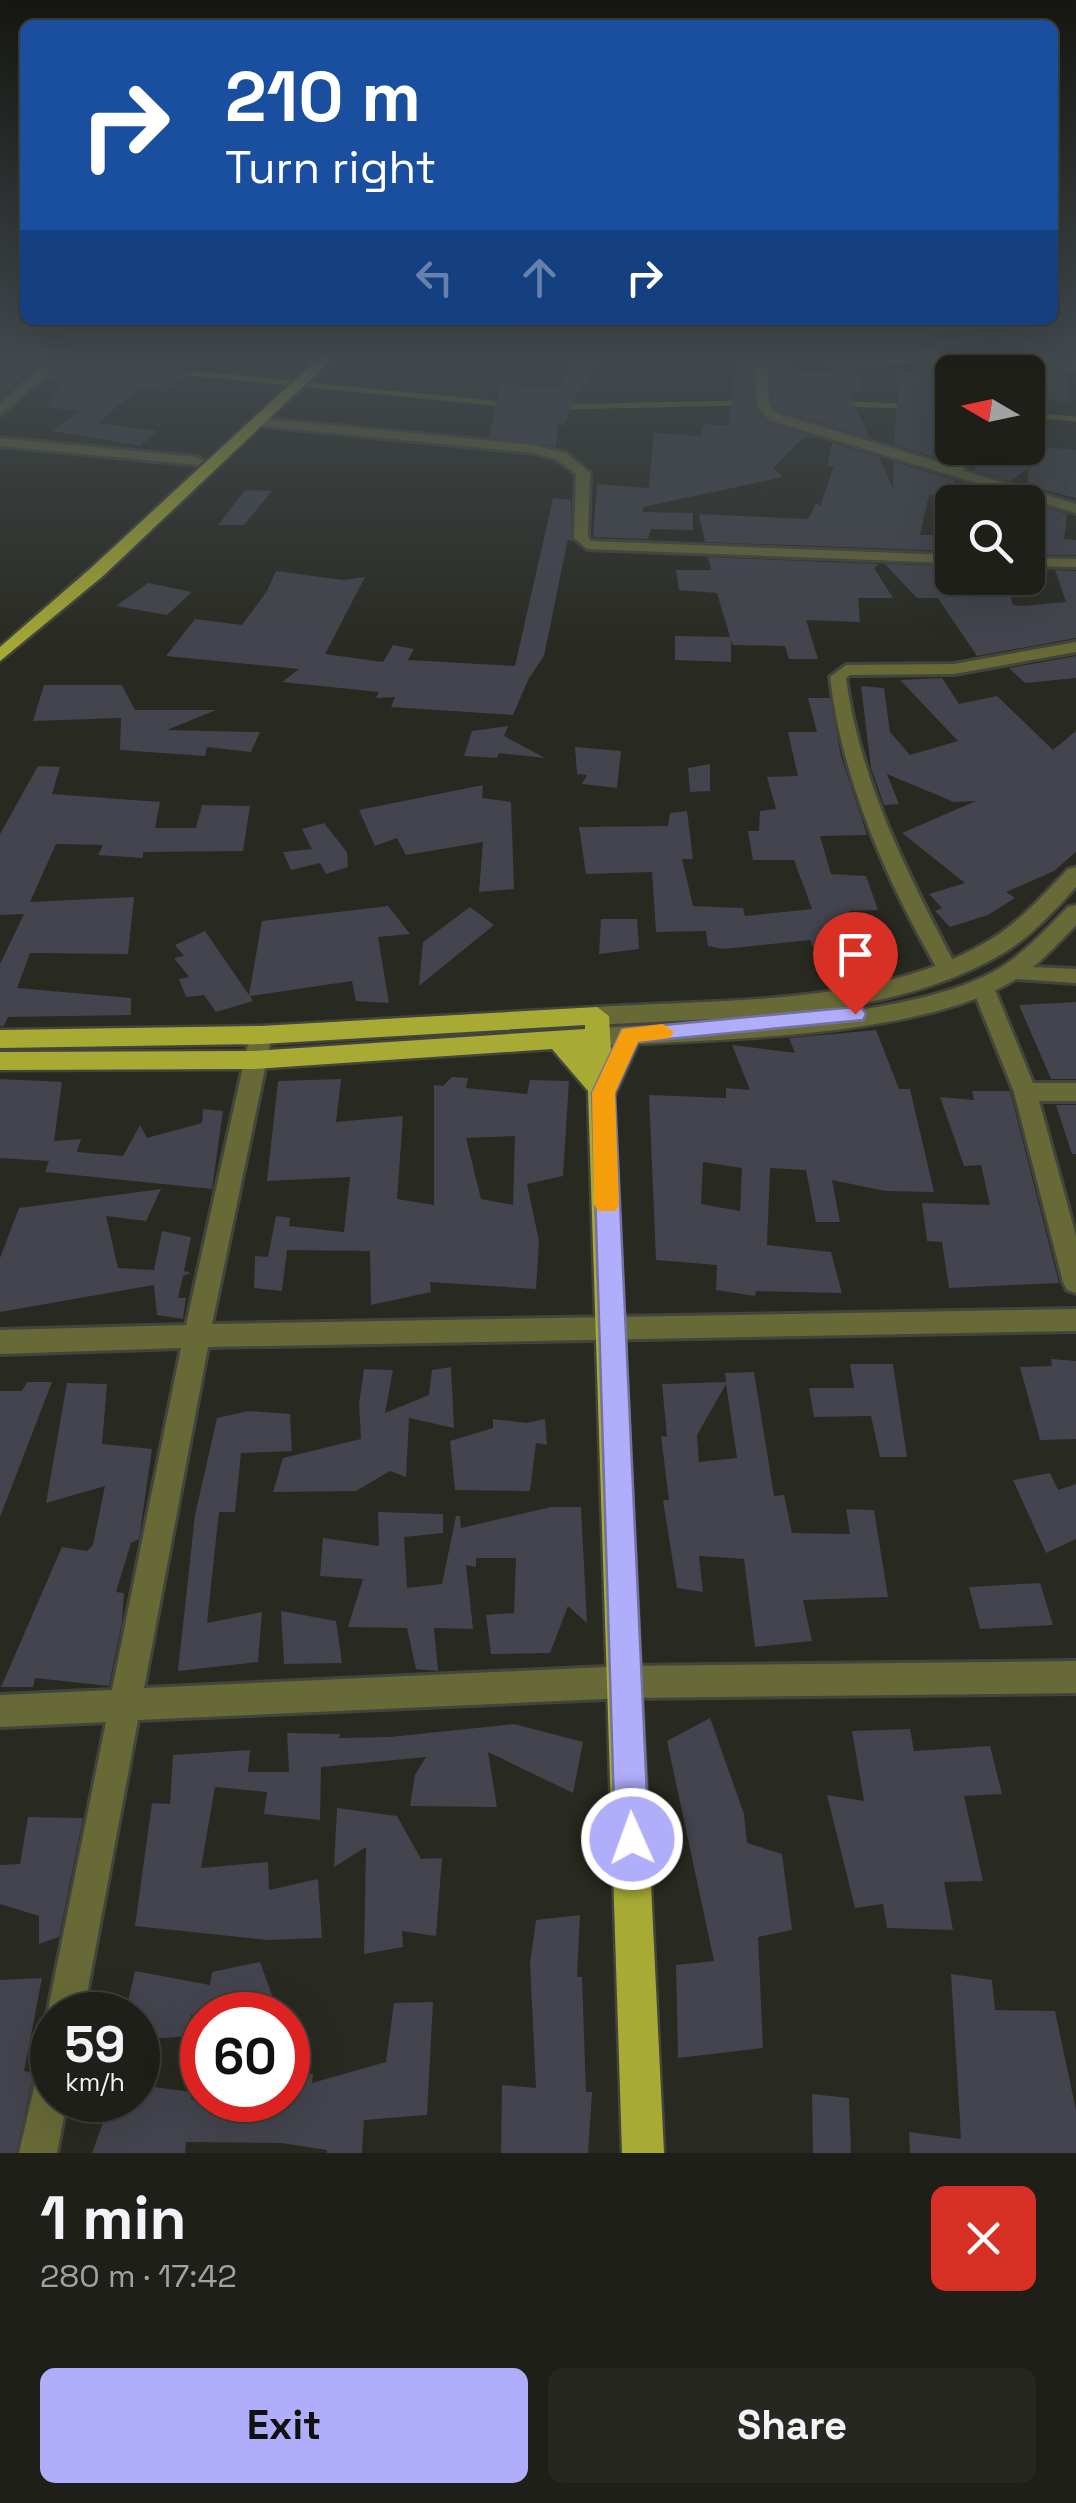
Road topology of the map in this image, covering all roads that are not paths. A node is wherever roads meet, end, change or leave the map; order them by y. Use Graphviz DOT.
graph roads {
  1 [pos="140,455"];
  2 [pos="204,455"];
  3 [pos="222,455"];
  4 [pos="559,455"];
  5 [pos="892,455"];
  6 [pos="197,461"];
  7 [pos="958,465"];
  8 [pos="958,475"];
  9 [pos="1076,509"];
  10 [pos="935,558"];
  11 [pos="1045,562"];
  12 [pos="1076,563"];
  13 [pos="0,635"];
  14 [pos="1076,647"];
  15 [pos="0,656"];
  16 [pos="1076,874"];
  17 [pos="1076,912"];
  18 [pos="949,972"];
  19 [pos="1008,973"];
  20 [pos="1076,976"];
  21 [pos="982,986"];
  22 [pos="609,1029"];
  23 [pos="0,1039"];
  24 [pos="558,1040"];
  25 [pos="257,1047"];
  26 [pos="0,1062"];
  27 [pos="1025,1092"];
  28 [pos="1076,1092"];
  29 [pos="604,1093"];
  30 [pos="1076,1282"];
  31 [pos="1076,1320"];
  32 [pos="610,1331"];
  33 [pos="197,1334"];
  34 [pos="0,1342"];
  35 [pos="1076,1677"];
  36 [pos="627,1682"];
  37 [pos="128,1705"];
  38 [pos="0,1711"];
  39 [pos="71,1992"];
  40 [pos="44,2122"];
  41 [pos="38,2153"];
  42 [pos="642,2153"];
  1 -- 6 [label="street"];
  2 -- 6 [label="main road"];
  3 -- 15 [label="main road"];
  4 -- 10 [label="street"];
  5 -- 8 [label="street"];
  6 -- 13 [label="main road"];
  7 -- 8 [label="street"];
  8 -- 9 [label="street"];
  11 -- 12 [label="street"];
  14 -- 18 [label="street"];
  16 -- 18 [label="street"];
  17 -- 19 [label="street"];
  18 -- 22 [label="street"];
  19 -- 20 [label="street"];
  19 -- 21 [label="street"];
  21 -- 22 [label="street"];
  21 -- 27 [label="street"];
  22 -- 24 [label="main road"];
  22 -- 25 [label="main road"];
  22 -- 29 [label="main road"];
  23 -- 25 [label="main road"];
  24 -- 25 [label="main road"];
  24 -- 29 [label="main road"];
  25 -- 26 [label="main road"];
  25 -- 33 [label="street"];
  27 -- 28 [label="street"];
  27 -- 30 [label="street"];
  29 -- 32 [label="main road"];
  31 -- 32 [label="street"];
  32 -- 33 [label="street"];
  32 -- 36 [label="main road"];
  33 -- 34 [label="street"];
  33 -- 37 [label="street"];
  35 -- 36 [label="street"];
  36 -- 37 [label="street"];
  36 -- 42 [label="main road"];
  37 -- 38 [label="street"];
  37 -- 39 [label="street"];
  40 -- 41 [label="street"];
}
